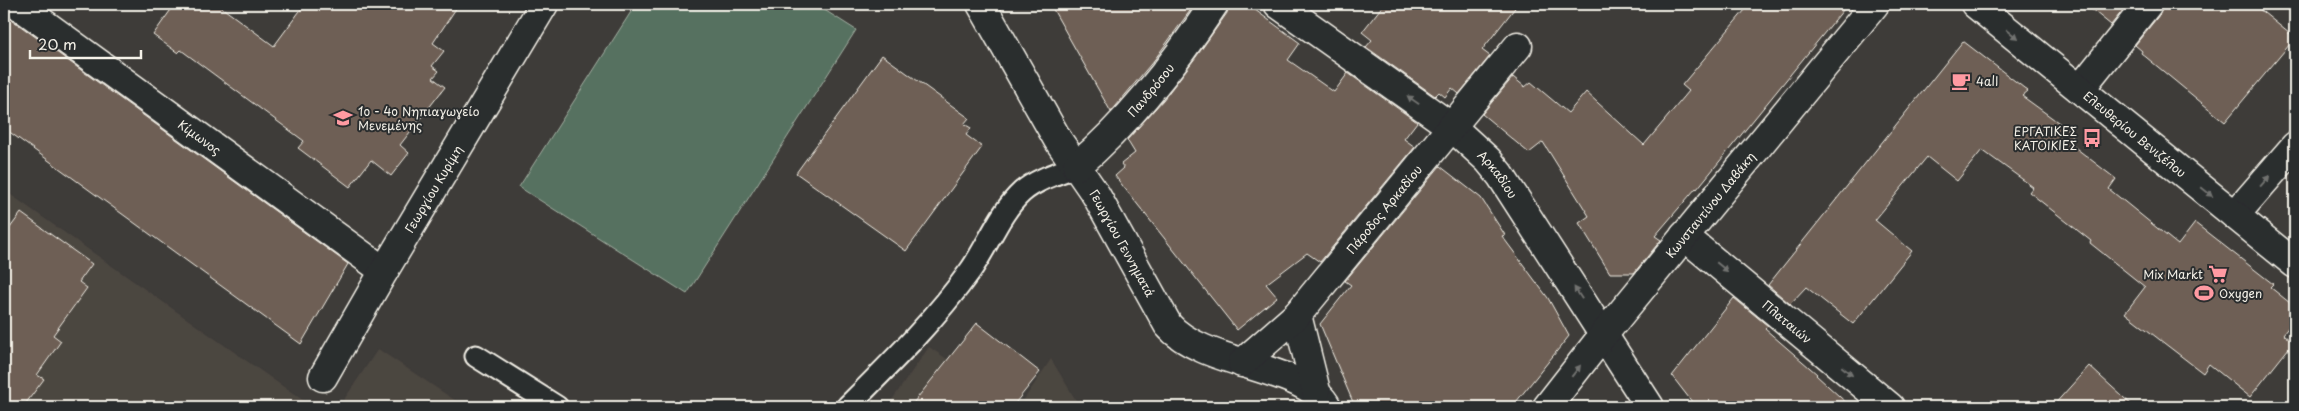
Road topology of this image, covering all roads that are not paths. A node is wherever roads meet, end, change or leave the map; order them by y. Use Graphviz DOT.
graph roads {
  1 [pos="16,4"];
  2 [pos="544,4"];
  3 [pos="981,4"];
  4 [pos="1214,4"];
  5 [pos="1278,4"];
  6 [pos="1874,4"];
  7 [pos="1975,4"];
  8 [pos="2148,4"];
  9 [pos="1518,46"];
  10 [pos="2080,89"];
  11 [pos="1453,128"];
  12 [pos="2295,146"];
  13 [pos="1077,166"];
  14 [pos="2235,215"];
  15 [pos="1684,236"];
  16 [pos="2295,264"];
  17 [pos="384,271"];
  18 [pos="1297,315"];
  19 [pos="1604,334"];
  20 [pos="476,356"];
  21 [pos="1242,363"];
  22 [pos="323,377"];
  23 [pos="1322,399"];
  24 [pos="557,407"];
  25 [pos="847,407"];
  26 [pos="1547,407"];
  27 [pos="1650,407"];
  28 [pos="1890,407"];
  1 -- 17 [label="street, Κίμωνος"];
  2 -- 17 [label="street, Γεωργίου Κυρίμη"];
  3 -- 13 [label="street, Γεωργίου Γεννηματά"];
  4 -- 13 [label="street, Πανδρόσου"];
  11 -- 5 [label="street, Αρκαδίου, one-way"];
  6 -- 15 [label="street, Κωνσταντίνου Δαβάκη"];
  7 -- 10 [label="street, Ελευθερίου Βενιζέλου, one-way"];
  8 -- 10 [label="street"];
  9 -- 11 [label="street, Πάροδος Αρκαδίου"];
  10 -- 14 [label="street, Ελευθερίου Βενιζέλου, one-way"];
  11 -- 18 [label="street, Πάροδος Αρκαδίου"];
  19 -- 11 [label="street, Αρκαδίου, one-way"];
  14 -- 12 [label="street, one-way"];
  13 -- 21 [label="street, Γεωργίου Γεννηματά"];
  13 -- 25 [label="lane"];
  14 -- 16 [label="street, Ελευθερίου Βενιζέλου"];
  15 -- 19 [label="street, Κωνσταντίνου Δαβάκη"];
  15 -- 28 [label="street, Πλαταιών, one-way"];
  17 -- 22 [label="street, Γεωργίου Κυρίμη"];
  18 -- 21 [label="street, Πάροδος Αρκαδίου"];
  18 -- 23 [label="street"];
  26 -- 19 [label="street, Κωνσταντίνου Δαβάκη, one-way"];
  19 -- 27 [label="street, Αρκαδίου"];
  20 -- 24 [label="lane"];
  21 -- 23 [label="street, Γεωργίου Γεννηματά"];
}
